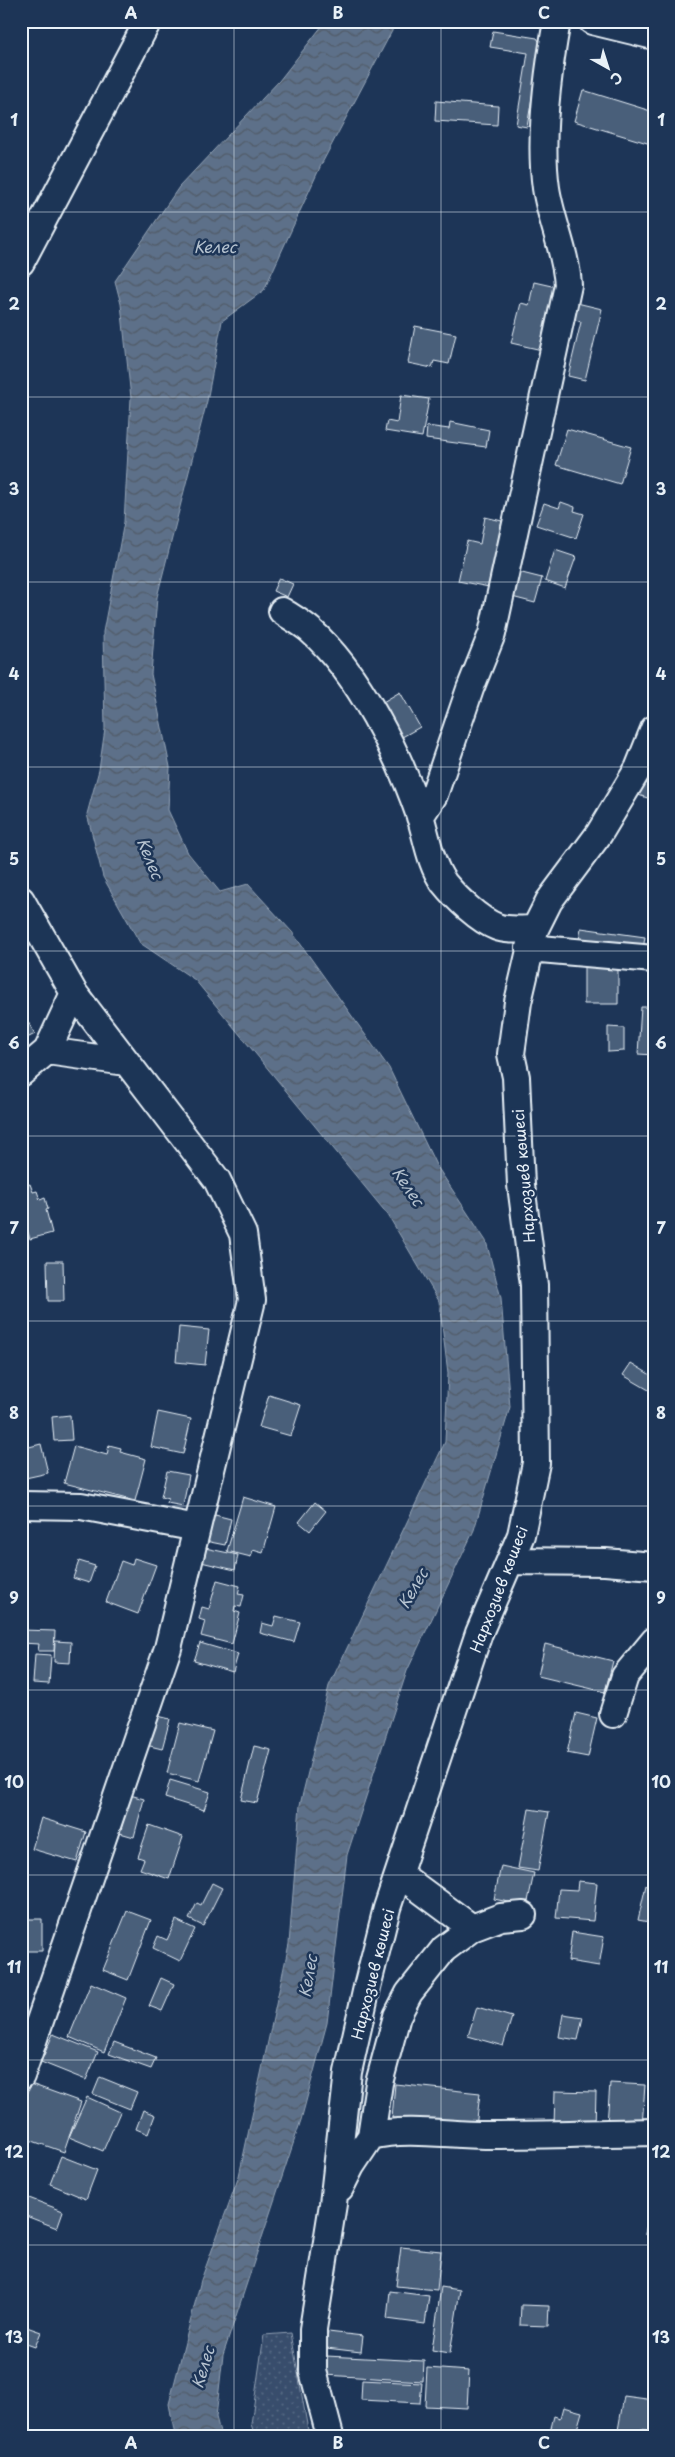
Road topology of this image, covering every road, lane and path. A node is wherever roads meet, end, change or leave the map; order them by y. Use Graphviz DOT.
graph roads {
  1 [pos="148,21"];
  2 [pos="557,21"];
  3 [pos="592,21"];
  4 [pos="654,36"];
  5 [pos="21,262"];
  6 [pos="282,611"];
  7 [pos="654,729"];
  8 [pos="420,818"];
  9 [pos="21,900"];
  10 [pos="532,938"];
  11 [pos="654,959"];
  12 [pos="74,993"];
  13 [pos="47,1051"];
  14 [pos="126,1062"];
  15 [pos="21,1073"];
  16 [pos="21,1505"];
  17 [pos="197,1528"];
  18 [pos="511,1561"];
  19 [pos="654,1566"];
  20 [pos="654,1641"];
  21 [pos="613,1714"];
  22 [pos="399,1874"];
  23 [pos="523,1915"];
  24 [pos="472,1928"];
  25 [pos="21,2076"];
  26 [pos="654,2132"];
  27 [pos="371,2136"];
  28 [pos="333,2204"];
  29 [pos="330,2436"];
  1 -- 5 [label="street"];
  2 -- 8 [label="street"];
  3 -- 4 [label="street"];
  6 -- 8 [label="street"];
  7 -- 10 [label="street, Нархозиев көшесі"];
  8 -- 10 [label="street"];
  9 -- 12 [label="street"];
  10 -- 11 [label="street"];
  10 -- 18 [label="street, Нархозиев көшесі"];
  12 -- 13 [label="street"];
  12 -- 14 [label="street"];
  13 -- 14 [label="street"];
  13 -- 15 [label="street"];
  14 -- 17 [label="street"];
  16 -- 17 [label="street"];
  17 -- 25 [label="street"];
  18 -- 19 [label="street"];
  18 -- 22 [label="street, Нархозиев көшесі"];
  20 -- 21 [label="street"];
  22 -- 24 [label="street"];
  22 -- 28 [label="street, Нархозиев көшесі"];
  23 -- 24 [label="street"];
  24 -- 27 [label="street"];
  26 -- 27 [label="street"];
  27 -- 28 [label="street"];
  28 -- 29 [label="street, Нархозиев көшесі"];
}
